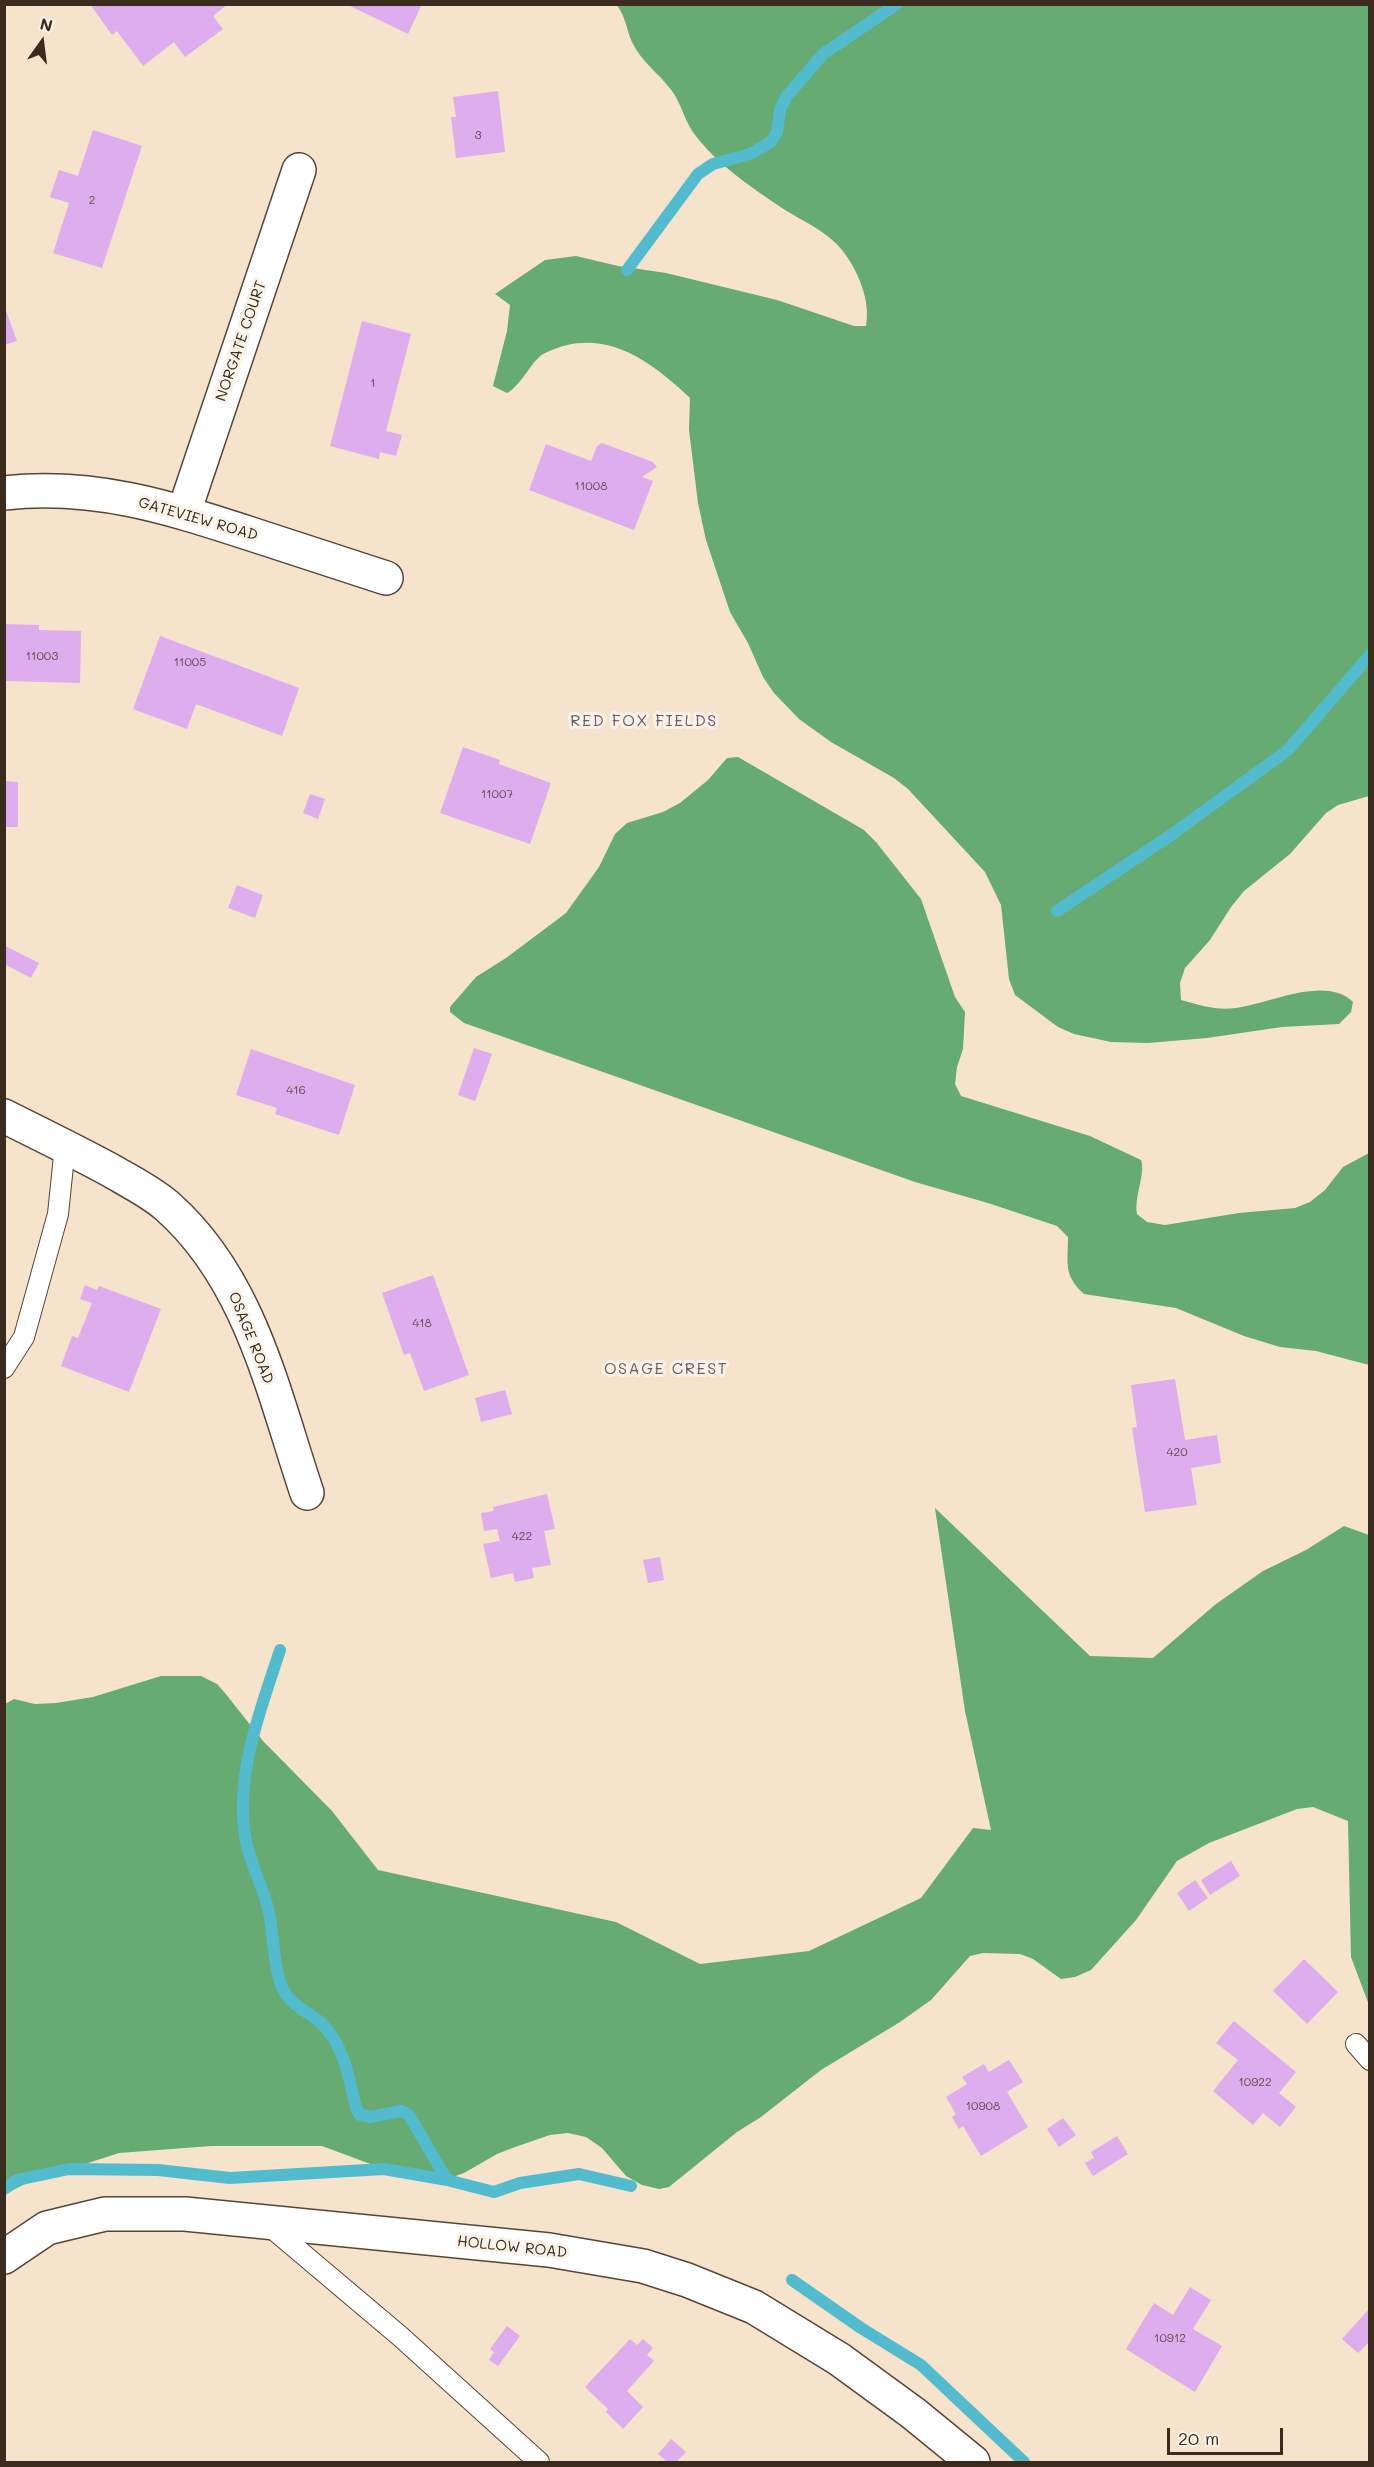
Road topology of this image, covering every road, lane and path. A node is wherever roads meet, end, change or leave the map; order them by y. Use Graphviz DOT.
graph roads {
  1 [pos="299,170"];
  2 [pos="4,493"];
  3 [pos="184,512"];
  4 [pos="386,578"];
  5 [pos="4,1116"];
  6 [pos="65,1146"];
  7 [pos="4,1368"];
  8 [pos="307,1492"];
  9 [pos="1356,2044"];
  10 [pos="1370,2060"];
  11 [pos="264,2222"];
  12 [pos="4,2257"];
  13 [pos="539,2463"];
  14 [pos="973,2463"];
  1 -- 3 [label="street, NORGATE COURT"];
  2 -- 3 [label="street, GATEVIEW ROAD"];
  3 -- 4 [label="street, GATEVIEW ROAD"];
  5 -- 6 [label="street, OSAGE ROAD"];
  6 -- 7 [label="lane"];
  6 -- 8 [label="street, OSAGE ROAD"];
  9 -- 10 [label="lane"];
  11 -- 12 [label="street, HOLLOW ROAD"];
  11 -- 13 [label="lane"];
  11 -- 14 [label="street, HOLLOW ROAD"];
}
